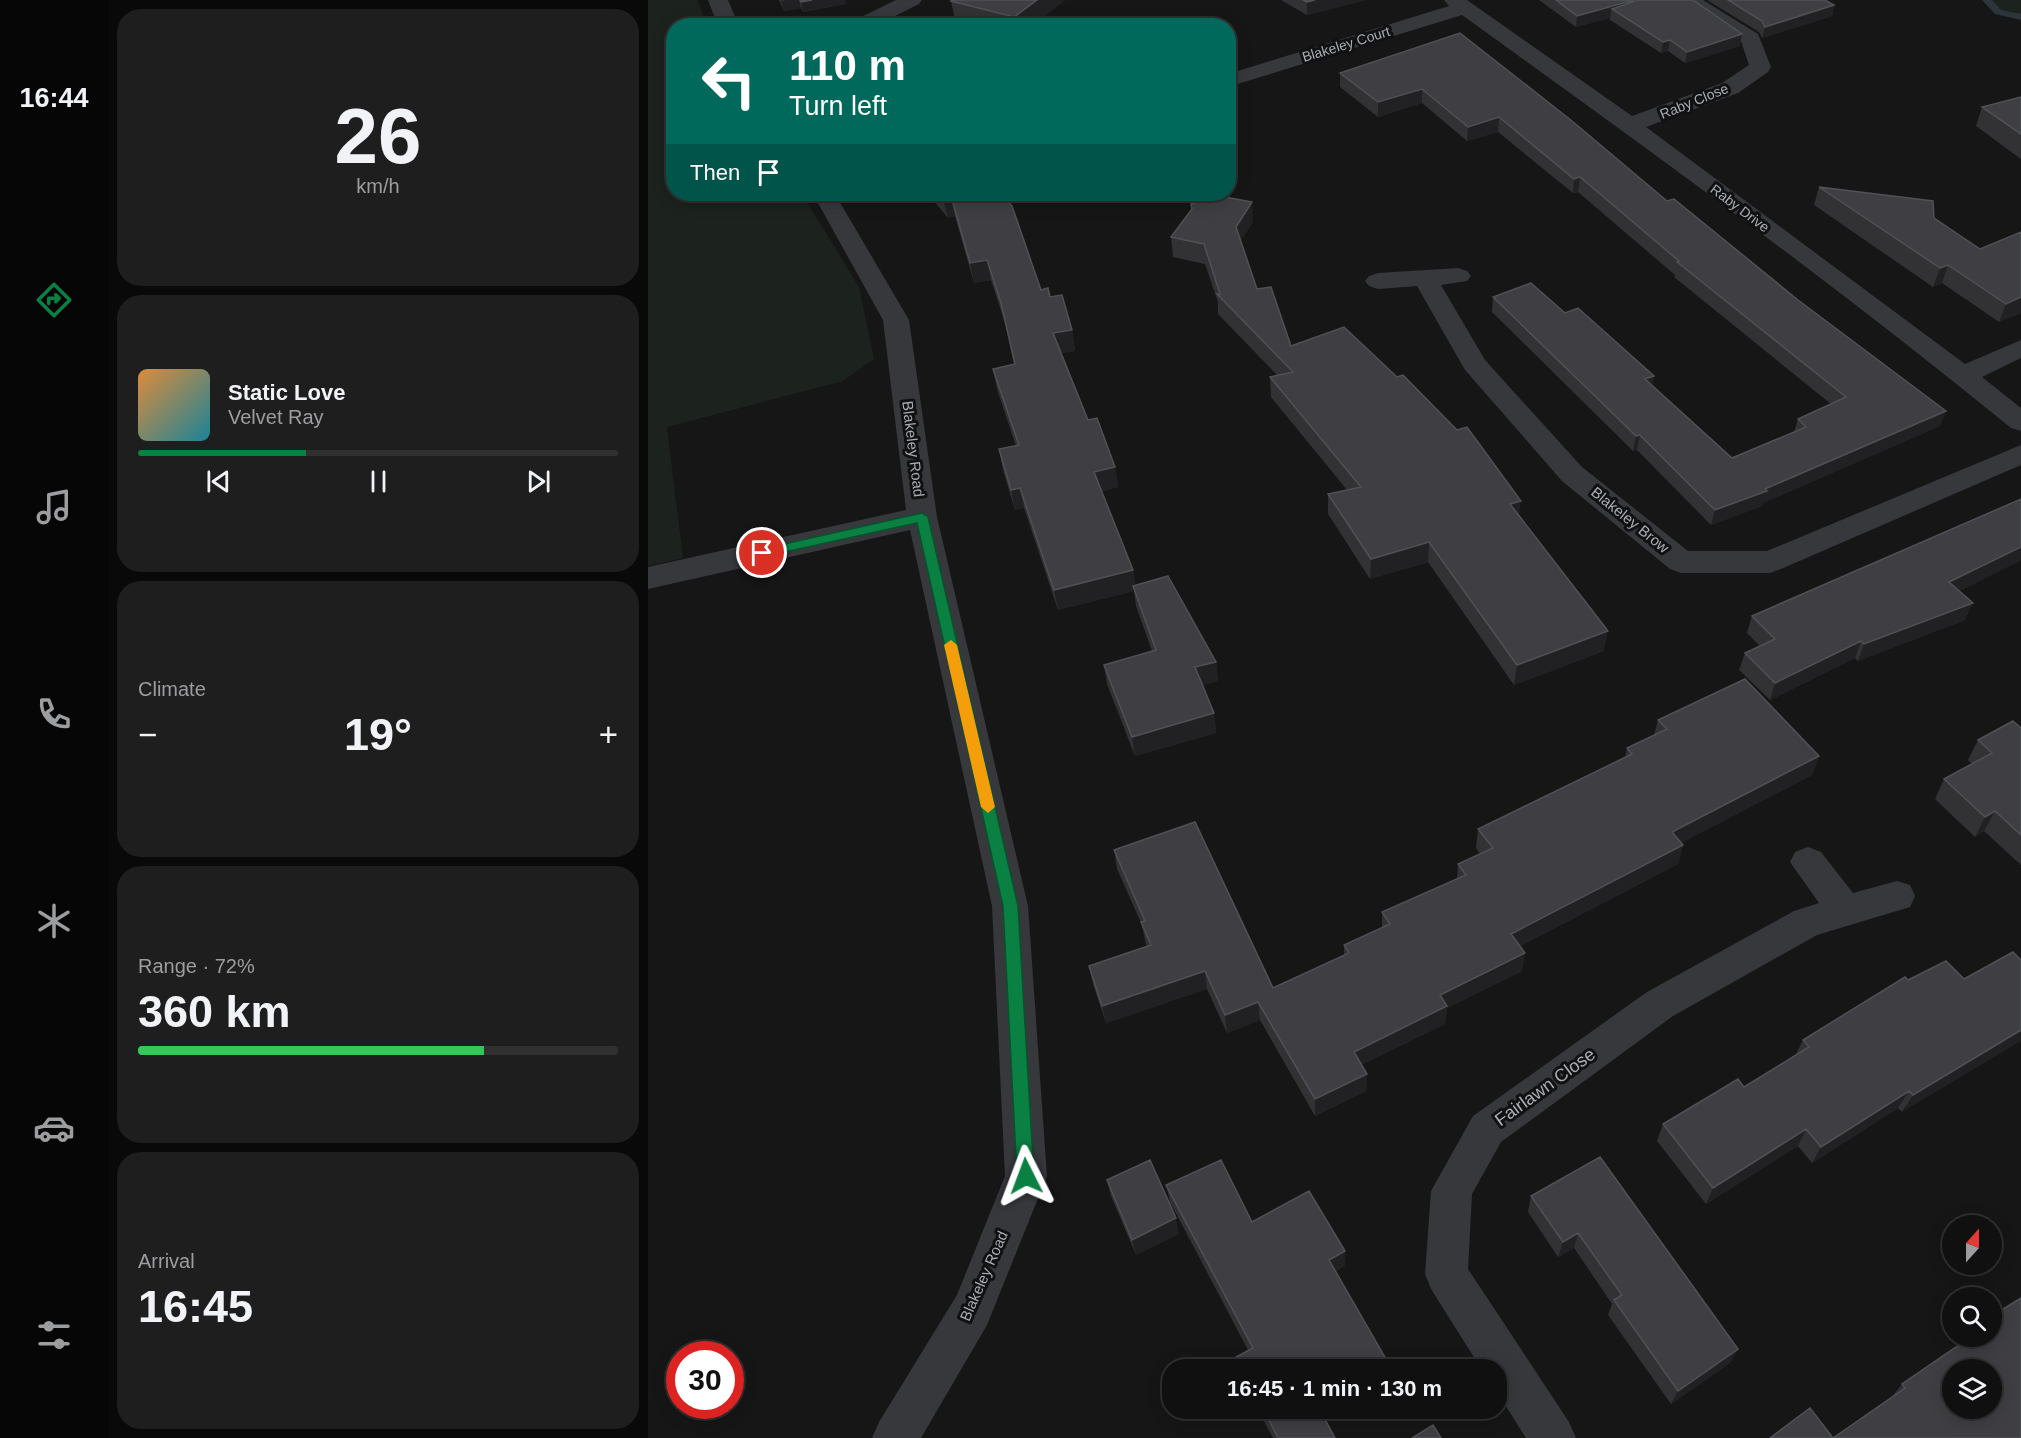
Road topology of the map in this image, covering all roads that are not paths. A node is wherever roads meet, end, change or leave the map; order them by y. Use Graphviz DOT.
graph roads {
  1 [pos="718,0"];
  2 [pos="912,0"];
  3 [pos="1689,0"];
  4 [pos="1459,4"];
  5 [pos="726,18"];
  6 [pos="875,18"];
  7 [pos="1236,78"];
  8 [pos="1629,125"];
  9 [pos="828,201"];
  10 [pos="1458,276"];
  11 [pos="1425,278"];
  12 [pos="1378,280"];
  13 [pos="2021,348"];
  14 [pos="1963,375"];
  15 [pos="2021,422"];
  16 [pos="2021,454"];
  17 [pos="922,517"];
  18 [pos="648,578"];
  19 [pos="1808,861"];
  20 [pos="1897,896"];
  21 [pos="1846,911"];
  22 [pos="895,1438"];
  23 [pos="1553,1438"];
  1 -- 5 [label="street"];
  2 -- 6 [label="street"];
  3 -- 8 [label="street, Raby Close"];
  4 -- 7 [label="street, Blakeley Court"];
  4 -- 8 [label="street, Raby Drive"];
  8 -- 14 [label="street, Raby Drive"];
  9 -- 17 [label="street, Blakeley Road"];
  10 -- 11 [label="street"];
  11 -- 12 [label="street"];
  11 -- 16 [label="street, Blakeley Brow"];
  13 -- 14 [label="street"];
  14 -- 15 [label="street, Raby Drive"];
  17 -- 18 [label="street"];
  17 -- 22 [label="street, Blakeley Road"];
  19 -- 21 [label="street"];
  20 -- 21 [label="street, Fairlawn Close"];
  21 -- 23 [label="street, Fairlawn Close"];
}
